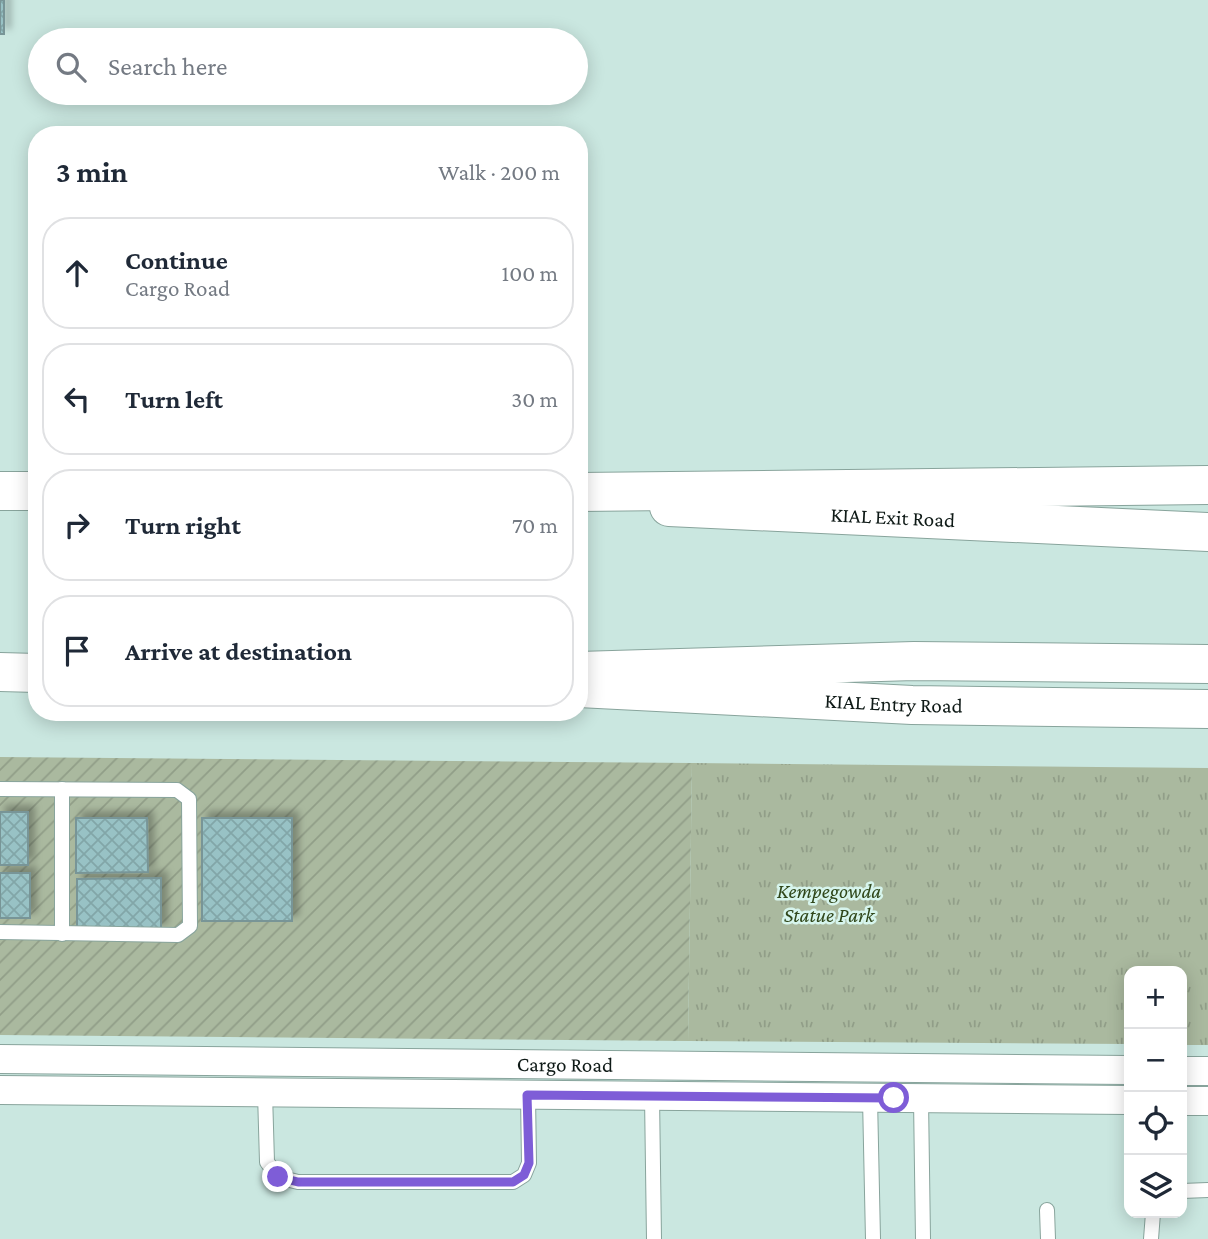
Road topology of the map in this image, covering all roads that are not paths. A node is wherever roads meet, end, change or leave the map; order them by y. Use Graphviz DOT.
graph roads {
  1 [pos="1208,485"];
  2 [pos="0,491"];
  3 [pos="28,491"];
  4 [pos="588,492"];
  5 [pos="588,503"];
  6 [pos="1208,532"];
  7 [pos="1208,664"];
  8 [pos="588,670"];
  9 [pos="0,673"];
  10 [pos="28,673"];
  11 [pos="588,688"];
  12 [pos="1208,709"];
  13 [pos="0,789"];
  14 [pos="62,789"];
  15 [pos="0,932"];
  16 [pos="62,934"];
  17 [pos="0,1059"];
  18 [pos="870,1068"];
  19 [pos="920,1068"];
  20 [pos="1124,1070"];
  21 [pos="1187,1071"];
  22 [pos="1208,1071"];
  23 [pos="233,1077"];
  24 [pos="0,1090"];
  25 [pos="265,1093"];
  26 [pos="527,1095"];
  27 [pos="652,1096"];
  28 [pos="870,1098"];
  29 [pos="921,1098"];
  30 [pos="1124,1100"];
  31 [pos="1187,1101"];
  32 [pos="1208,1101"];
  33 [pos="1208,1190"];
  34 [pos="1187,1191"];
  35 [pos="1047,1210"];
  36 [pos="1153,1218"];
  37 [pos="654,1239"];
  38 [pos="873,1239"];
  39 [pos="923,1239"];
  40 [pos="1048,1239"];
  41 [pos="1151,1239"];
  1 -- 4 [label="main road, KIAL Exit Road"];
  2 -- 3 [label="main road"];
  5 -- 6 [label="main road, KIAL Exit Road"];
  7 -- 8 [label="main road, KIAL Entry Road"];
  9 -- 10 [label="main road"];
  11 -- 12 [label="main road, KIAL Entry Road"];
  13 -- 14 [label="lane"];
  14 -- 16 [label="lane"];
  14 -- 16 [label="lane"];
  15 -- 16 [label="lane"];
  17 -- 23 [label="street, Cargo Road"];
  18 -- 19 [label="street, Cargo Road"];
  18 -- 23 [label="street, Cargo Road"];
  18 -- 28 [label="street"];
  19 -- 20 [label="street, Cargo Road"];
  19 -- 29 [label="street"];
  21 -- 22 [label="street"];
  23 -- 24 [label="street, Cargo Road"];
  23 -- 25 [label="street, Cargo Road"];
  25 -- 26 [label="street, Cargo Road"];
  25 -- 26 [label="lane"];
  26 -- 27 [label="street, Cargo Road"];
  27 -- 28 [label="street, Cargo Road"];
  27 -- 37 [label="lane"];
  28 -- 29 [label="street, Cargo Road"];
  28 -- 38 [label="lane"];
  29 -- 30 [label="street, Cargo Road"];
  29 -- 39 [label="lane"];
  31 -- 32 [label="street"];
  33 -- 34 [label="lane"];
  35 -- 40 [label="lane"];
  36 -- 41 [label="lane"];
}
